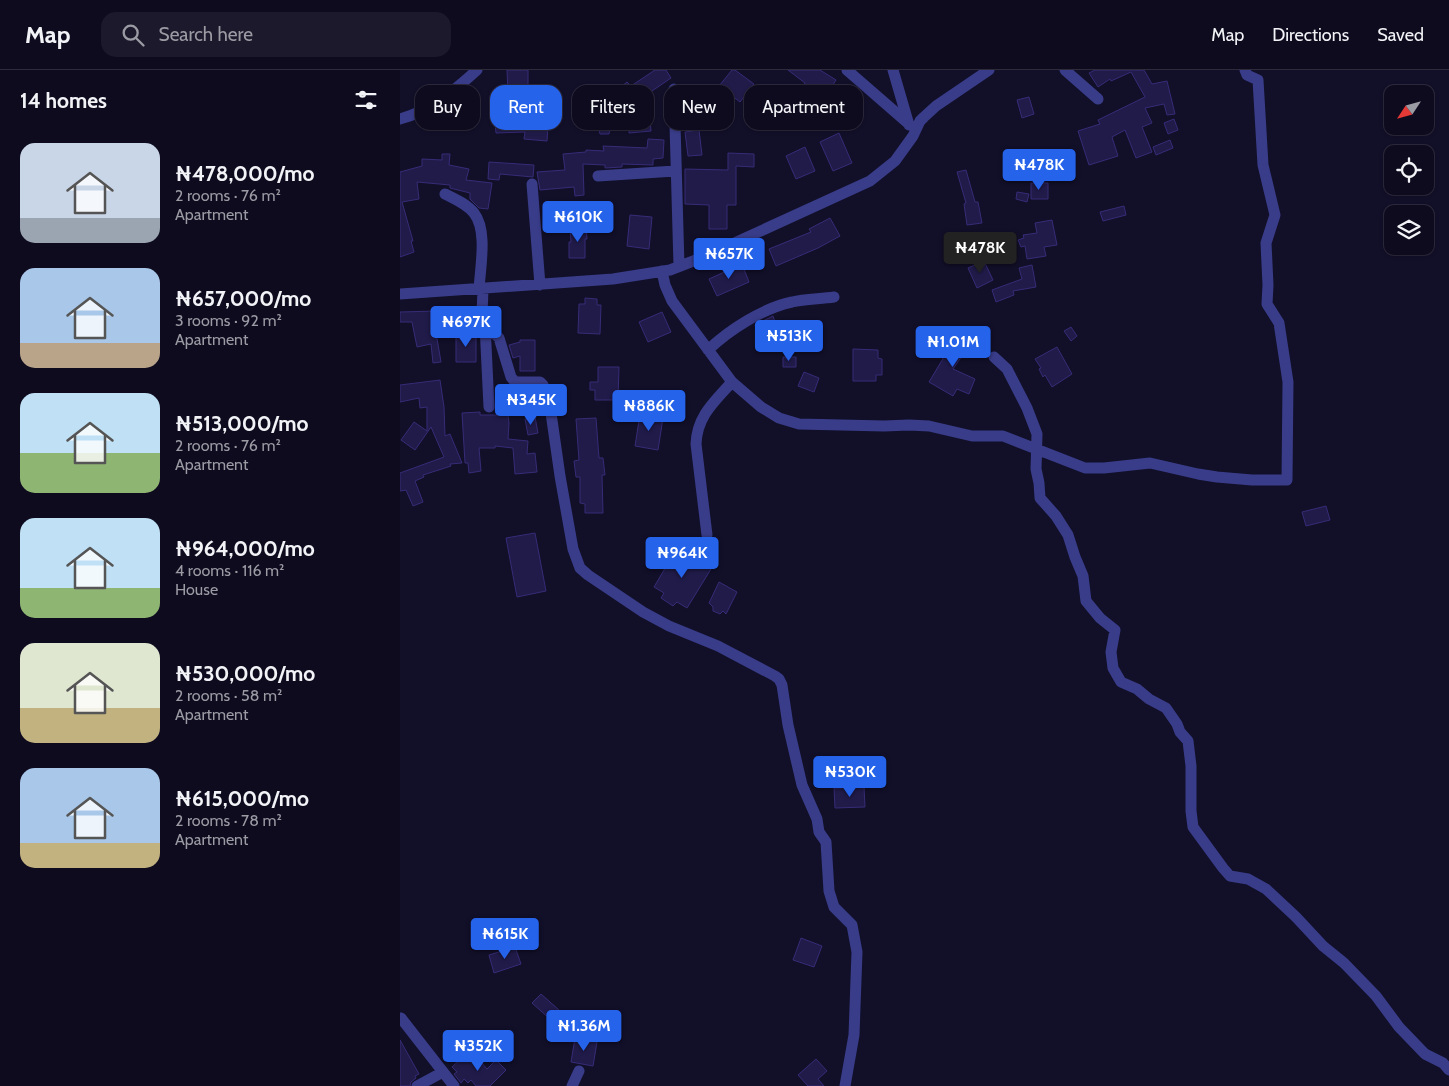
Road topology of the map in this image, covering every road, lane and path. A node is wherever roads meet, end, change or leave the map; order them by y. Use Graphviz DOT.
graph roads {
  1 [pos="477,70"];
  2 [pos="847,70"];
  3 [pos="893,70"];
  4 [pos="989,70"];
  5 [pos="1065,70"];
  6 [pos="1245,70"];
  7 [pos="1098,99"];
  8 [pos="400,119"];
  9 [pos="909,124"];
  10 [pos="675,130"];
  11 [pos="913,136"];
  12 [pos="675,170"];
  13 [pos="598,176"];
  14 [pos="532,184"];
  15 [pos="445,194"];
  16 [pos="679,266"];
  17 [pos="662,271"];
  18 [pos="540,285"];
  19 [pos="481,289"];
  20 [pos="401,292"];
  21 [pos="834,297"];
  22 [pos="485,325"];
  23 [pos="708,350"];
  24 [pos="994,357"];
  25 [pos="732,382"];
  26 [pos="489,407"];
  27 [pos="1036,450"];
  28 [pos="707,535"];
  29 [pos="401,1018"];
  30 [pos="1449,1070"];
  31 [pos="579,1071"];
  32 [pos="443,1072"];
  33 [pos="418,1086"];
  34 [pos="454,1086"];
  35 [pos="572,1086"];
  36 [pos="845,1086"];
  1 -- 8 [label="street"];
  2 -- 9 [label="street"];
  3 -- 9 [label="street"];
  4 -- 11 [label="street"];
  5 -- 7 [label="street"];
  6 -- 27 [label="street"];
  9 -- 11 [label="street"];
  10 -- 12 [label="street"];
  11 -- 16 [label="street"];
  12 -- 13 [label="street"];
  12 -- 16 [label="street"];
  14 -- 18 [label="street"];
  15 -- 19 [label="street"];
  16 -- 17 [label="street"];
  17 -- 18 [label="street"];
  17 -- 23 [label="street"];
  18 -- 19 [label="street"];
  19 -- 20 [label="street"];
  19 -- 22 [label="street"];
  21 -- 23 [label="street"];
  22 -- 26 [label="street"];
  22 -- 36 [label="street"];
  23 -- 25 [label="street"];
  24 -- 27 [label="street"];
  25 -- 27 [label="street"];
  25 -- 28 [label="street"];
  27 -- 30 [label="street"];
  29 -- 32 [label="street"];
  31 -- 35 [label="street"];
  32 -- 33 [label="street"];
  32 -- 34 [label="street"];
}
